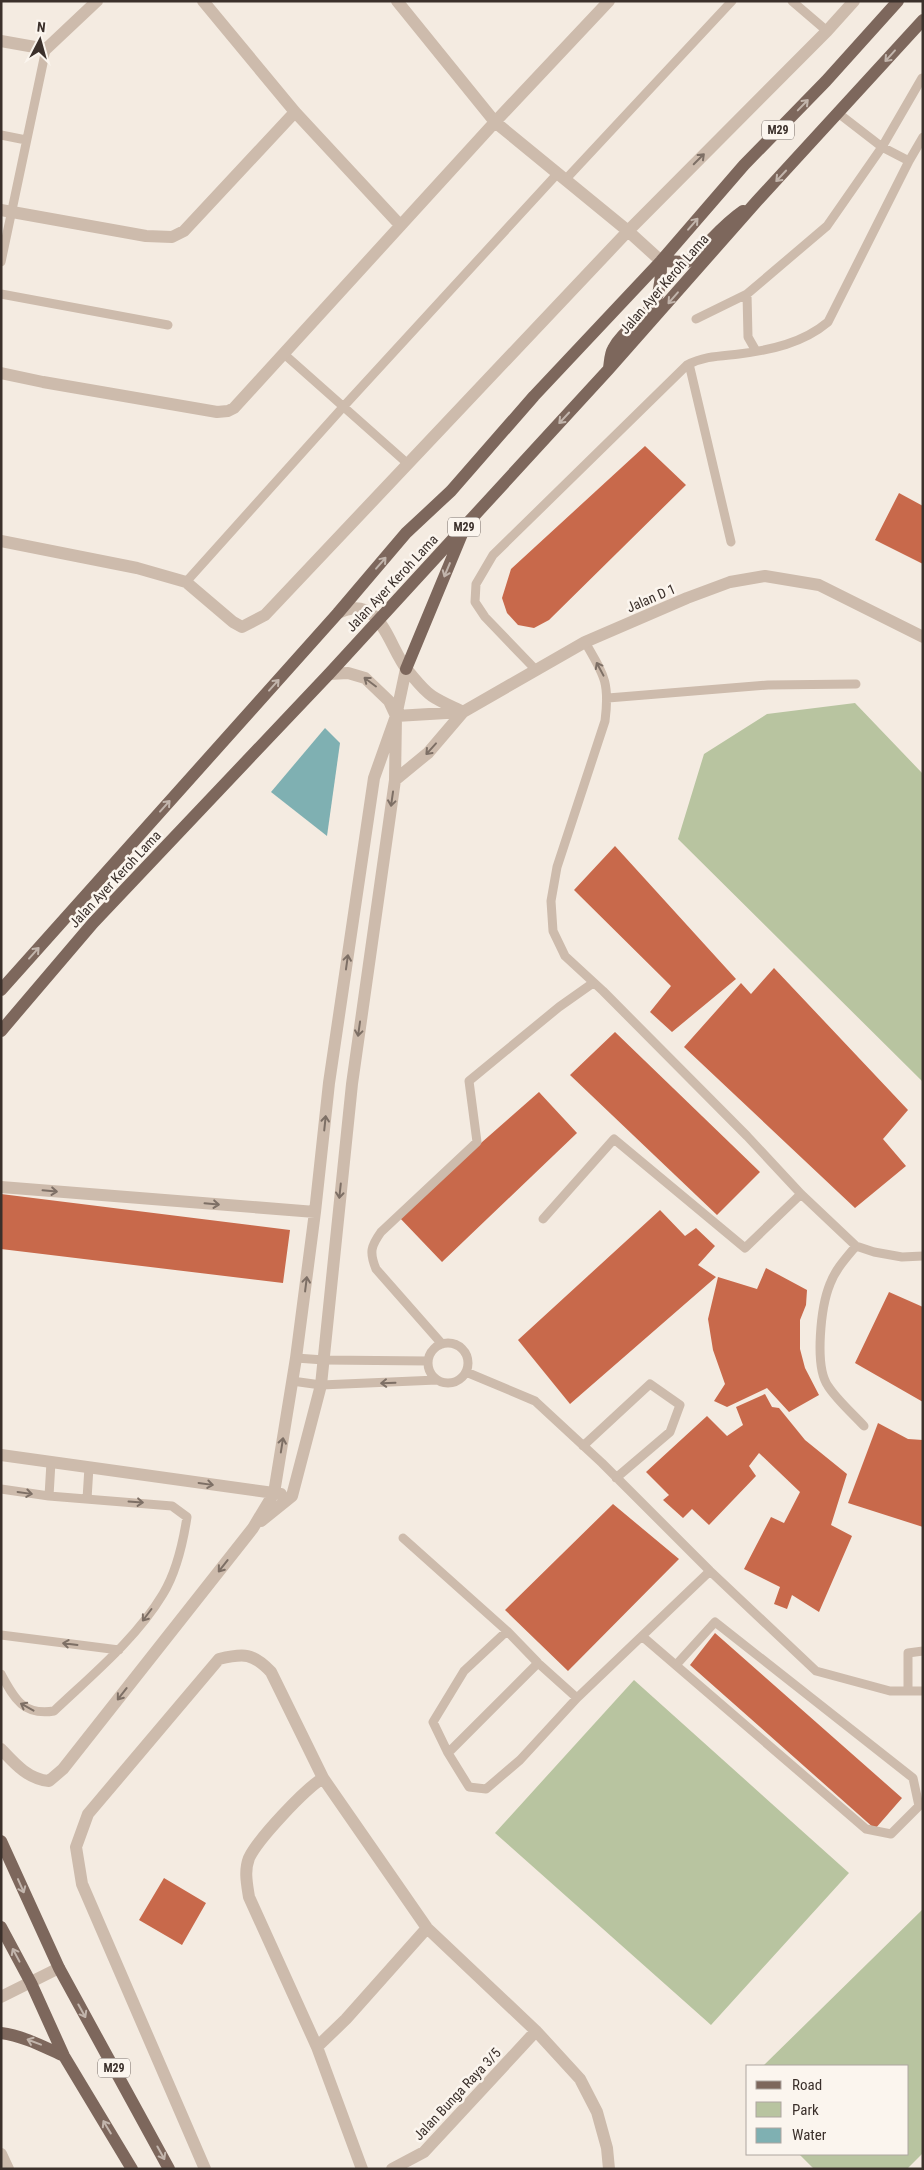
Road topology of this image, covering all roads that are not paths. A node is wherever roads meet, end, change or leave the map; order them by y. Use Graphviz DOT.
graph roads {
  1 [pos="97,1"];
  2 [pos="203,1"];
  3 [pos="609,1"];
  4 [pos="732,1"];
  5 [pos="792,1"];
  6 [pos="854,1"];
  7 [pos="898,1"];
  8 [pos="402,3"];
  9 [pos="923,20"];
  10 [pos="827,31"];
  11 [pos="1,41"];
  12 [pos="46,49"];
  13 [pos="922,78"];
  14 [pos="295,112"];
  15 [pos="838,113"];
  16 [pos="495,122"];
  17 [pos="1,135"];
  18 [pos="923,137"];
  19 [pos="26,140"];
  20 [pos="882,146"];
  21 [pos="908,161"];
  22 [pos="561,177"];
  23 [pos="757,201"];
  24 [pos="7,211"];
  25 [pos="400,225"];
  26 [pos="628,231"];
  27 [pos="661,261"];
  28 [pos="1,262"];
  29 [pos="1,294"];
  30 [pos="747,294"];
  31 [pos="696,319"];
  32 [pos="168,325"];
  33 [pos="756,352"];
  34 [pos="284,354"];
  35 [pos="687,364"];
  36 [pos="608,370"];
  37 [pos="1,373"];
  38 [pos="344,406"];
  39 [pos="408,464"];
  40 [pos="466,525"];
  41 [pos="1,541"];
  42 [pos="731,542"];
  43 [pos="186,582"];
  44 [pos="338,613"];
  45 [pos="378,619"];
  46 [pos="923,637"];
  47 [pos="585,642"];
  48 [pos="406,669"];
  49 [pos="536,670"];
  50 [pos="329,674"];
  51 [pos="856,684"];
  52 [pos="608,698"];
  53 [pos="463,712"];
  54 [pos="396,716"];
  55 [pos="395,780"];
  56 [pos="592,983"];
  57 [pos="1,990"];
  58 [pos="1,1031"];
  59 [pos="1,1187"];
  60 [pos="802,1194"];
  61 [pos="315,1212"];
  62 [pos="543,1219"];
  63 [pos="856,1246"];
  64 [pos="923,1256"];
  65 [pos="442,1344"];
  66 [pos="296,1358"];
  67 [pos="324,1360"];
  68 [pos="428,1361"];
  69 [pos="466,1372"];
  70 [pos="437,1380"];
  71 [pos="292,1381"];
  72 [pos="321,1386"];
  73 [pos="864,1426"];
  74 [pos="583,1446"];
  75 [pos="1,1455"];
  76 [pos="51,1462"];
  77 [pos="90,1468"];
  78 [pos="616,1478"];
  79 [pos="1,1489"];
  80 [pos="274,1493"];
  81 [pos="49,1496"];
  82 [pos="292,1496"];
  83 [pos="87,1499"];
  84 [pos="253,1528"];
  85 [pos="403,1538"];
  86 [pos="710,1570"];
  87 [pos="507,1630"];
  88 [pos="1,1635"];
  89 [pos="643,1637"];
  90 [pos="119,1650"];
  91 [pos="923,1651"];
  92 [pos="538,1663"];
  93 [pos="676,1665"];
  94 [pos="1,1674"];
  95 [pos="908,1691"];
  96 [pos="923,1691"];
  97 [pos="578,1698"];
  98 [pos="1,1749"];
  99 [pos="448,1754"];
  100 [pos="323,1778"];
  101 [pos="1,1841"];
  102 [pos="1,1927"];
  103 [pos="427,1928"];
  104 [pos="59,1968"];
  105 [pos="31,1982"];
  106 [pos="1,1997"];
  107 [pos="536,2031"];
  108 [pos="1,2033"];
  109 [pos="317,2047"];
  110 [pos="64,2056"];
  111 [pos="1,2154"];
  112 [pos="8,2169"];
  113 [pos="132,2169"];
  114 [pos="169,2169"];
  115 [pos="205,2169"];
  116 [pos="362,2169"];
  117 [pos="392,2169"];
  118 [pos="609,2169"];
  1 -- 12 [label="street"];
  2 -- 14 [label="street"];
  3 -- 16 [label="street"];
  4 -- 22 [label="lane"];
  5 -- 10 [label="lane"];
  6 -- 10 [label="street"];
  27 -- 7 [label="main road, Jalan Ayer Keroh Lama / M29, one-way"];
  8 -- 16 [label="street"];
  9 -- 15 [label="main road, Jalan Ayer Keroh Lama / M29, one-way"];
  26 -- 10 [label="street, one-way"];
  11 -- 12 [label="street"];
  12 -- 19 [label="lane"];
  13 -- 20 [label="lane"];
  14 -- 24 [label="street"];
  14 -- 25 [label="street"];
  15 -- 20 [label="lane"];
  15 -- 23 [label="main road, Jalan Ayer Keroh Lama / M29, one-way"];
  16 -- 22 [label="street"];
  16 -- 25 [label="street"];
  17 -- 19 [label="lane"];
  18 -- 21 [label="lane"];
  19 -- 24 [label="lane"];
  20 -- 21 [label="lane"];
  20 -- 30 [label="lane"];
  21 -- 33 [label="lane"];
  22 -- 26 [label="street"];
  22 -- 38 [label="lane"];
  23 -- 27 [label="main road"];
  23 -- 36 [label="main road, Jalan Ayer Keroh Lama / M29, one-way"];
  24 -- 28 [label="lane"];
  25 -- 34 [label="street"];
  26 -- 27 [label="street"];
  26 -- 39 [label="street"];
  27 -- 36 [label="main road"];
  44 -- 27 [label="main road, Jalan Ayer Keroh Lama / M29, one-way"];
  29 -- 32 [label="lane"];
  30 -- 31 [label="lane"];
  30 -- 33 [label="lane"];
  33 -- 35 [label="lane"];
  34 -- 37 [label="street"];
  34 -- 38 [label="lane"];
  35 -- 42 [label="lane"];
  35 -- 49 [label="lane"];
  36 -- 40 [label="main road, Jalan Ayer Keroh Lama / M29, one-way"];
  38 -- 39 [label="lane"];
  38 -- 43 [label="lane"];
  39 -- 43 [label="street"];
  40 -- 45 [label="main road, Jalan Ayer Keroh Lama / M29"];
  40 -- 48 [label="main road, one-way"];
  41 -- 43 [label="street"];
  44 -- 45 [label="street"];
  57 -- 44 [label="main road, Jalan Ayer Keroh Lama / M29, one-way"];
  45 -- 48 [label="street"];
  45 -- 50 [label="main road, Jalan Ayer Keroh Lama / M29"];
  46 -- 47 [label="street, Jalan D 1"];
  47 -- 49 [label="street, Jalan D 1"];
  52 -- 47 [label="lane, one-way"];
  48 -- 53 [label="street"];
  48 -- 54 [label="street"];
  49 -- 53 [label="street, Jalan D 1"];
  54 -- 50 [label="street, one-way"];
  50 -- 58 [label="main road, Jalan Ayer Keroh Lama / M29"];
  51 -- 52 [label="lane"];
  52 -- 56 [label="lane"];
  53 -- 54 [label="street, Jalan D 1"];
  53 -- 55 [label="street, one-way"];
  54 -- 55 [label="street"];
  61 -- 54 [label="street, one-way"];
  55 -- 67 [label="street, one-way"];
  56 -- 60 [label="lane"];
  56 -- 65 [label="lane"];
  59 -- 61 [label="street, one-way"];
  60 -- 62 [label="lane"];
  60 -- 63 [label="lane"];
  66 -- 61 [label="street, one-way"];
  63 -- 64 [label="lane"];
  63 -- 73 [label="lane"];
  65 -- 68 [label="lane"];
  65 -- 69 [label="lane"];
  66 -- 67 [label="lane"];
  66 -- 71 [label="street"];
  67 -- 68 [label="lane"];
  67 -- 72 [label="street"];
  68 -- 70 [label="lane"];
  69 -- 70 [label="lane"];
  69 -- 74 [label="lane"];
  70 -- 72 [label="lane, one-way"];
  71 -- 72 [label="lane"];
  80 -- 71 [label="street, one-way"];
  72 -- 82 [label="street"];
  74 -- 78 [label="lane"];
  74 -- 78 [label="lane"];
  75 -- 76 [label="street"];
  76 -- 77 [label="street"];
  76 -- 81 [label="lane"];
  77 -- 80 [label="street, one-way"];
  77 -- 83 [label="lane"];
  78 -- 86 [label="lane"];
  79 -- 81 [label="lane, one-way"];
  80 -- 82 [label="street"];
  80 -- 84 [label="street"];
  81 -- 83 [label="lane"];
  82 -- 84 [label="street"];
  83 -- 90 [label="lane, one-way"];
  84 -- 98 [label="street, one-way"];
  85 -- 87 [label="lane"];
  86 -- 89 [label="lane"];
  86 -- 95 [label="lane"];
  87 -- 92 [label="lane"];
  87 -- 99 [label="lane"];
  90 -- 88 [label="lane, one-way"];
  89 -- 93 [label="lane"];
  89 -- 97 [label="lane"];
  90 -- 94 [label="lane, one-way"];
  91 -- 95 [label="lane"];
  92 -- 97 [label="lane"];
  92 -- 99 [label="lane"];
  93 -- 93 [label="lane"];
  95 -- 96 [label="lane"];
  97 -- 99 [label="lane"];
  100 -- 103 [label="street"];
  100 -- 109 [label="street"];
  100 -- 115 [label="street"];
  101 -- 104 [label="main road, M29, one-way"];
  105 -- 102 [label="main road, M29, one-way"];
  103 -- 107 [label="street"];
  103 -- 109 [label="street"];
  104 -- 105 [label="street"];
  104 -- 114 [label="main road, M29, one-way"];
  105 -- 106 [label="street"];
  105 -- 110 [label="main road, M29"];
  107 -- 117 [label="street, Jalan Bunga Raya 3/5"];
  107 -- 118 [label="street"];
  110 -- 108 [label="main road, one-way"];
  109 -- 116 [label="street"];
  113 -- 110 [label="main road, M29, one-way"];
  111 -- 112 [label="street"];
}
